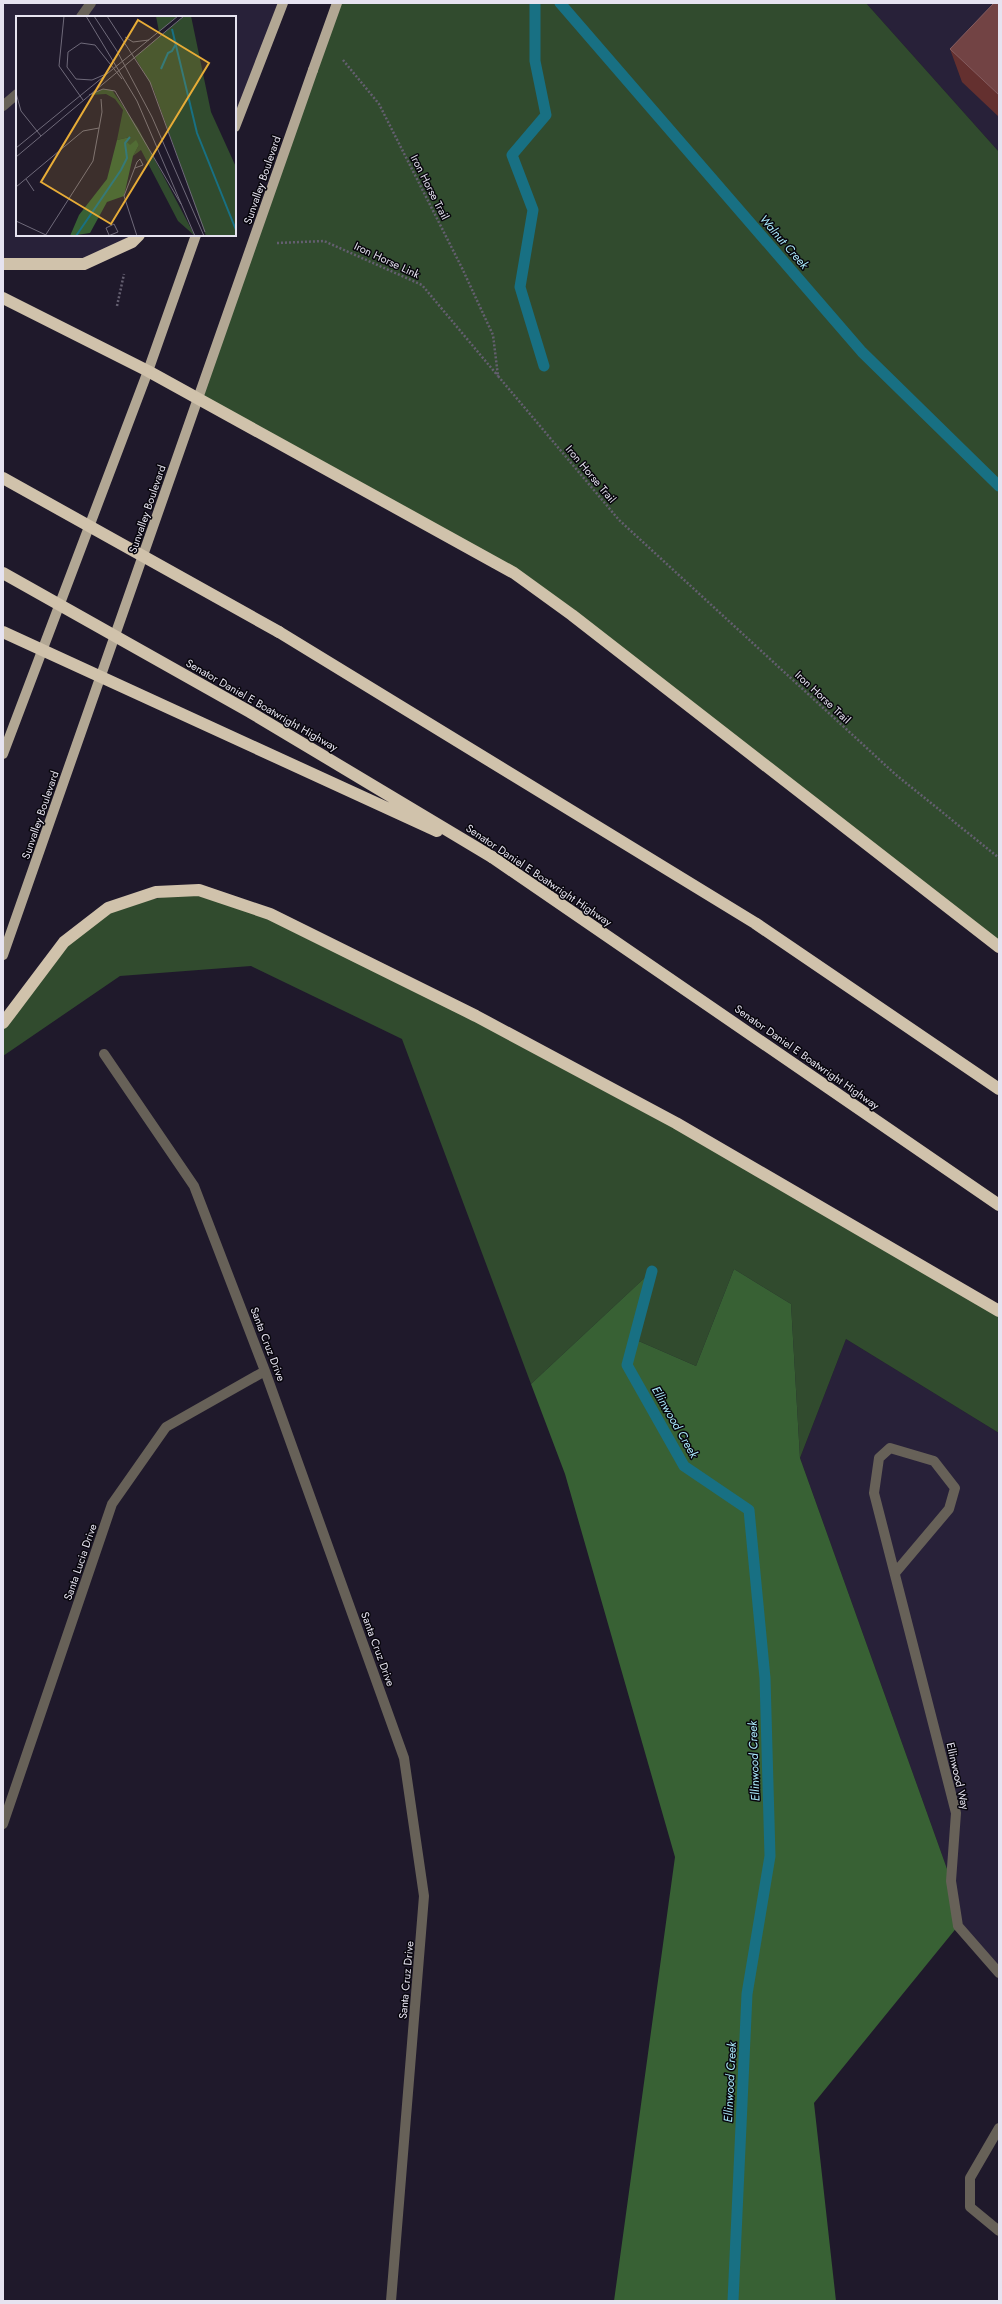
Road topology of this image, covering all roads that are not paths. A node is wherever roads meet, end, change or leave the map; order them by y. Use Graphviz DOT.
graph roads {
  1 [pos="91,3"];
  2 [pos="283,3"];
  3 [pos="337,3"];
  4 [pos="82,16"];
  5 [pos="16,95"];
  6 [pos="3,106"];
  7 [pos="236,124"];
  8 [pos="138,236"];
  9 [pos="196,236"];
  10 [pos="3,264"];
  11 [pos="3,298"];
  12 [pos="148,371"];
  13 [pos="198,399"];
  14 [pos="3,478"];
  15 [pos="3,573"];
  16 [pos="3,632"];
  17 [pos="3,754"];
  18 [pos="492,857"];
  19 [pos="999,947"];
  20 [pos="3,955"];
  21 [pos="3,1023"];
  22 [pos="104,1054"];
  23 [pos="999,1089"];
  24 [pos="999,1205"];
  25 [pos="999,1311"];
  26 [pos="266,1371"];
  27 [pos="895,1573"];
  28 [pos="3,1824"];
  29 [pos="999,1973"];
  30 [pos="999,2128"];
  31 [pos="999,2231"];
  32 [pos="391,2301"];
  1 -- 4 [label="street"];
  2 -- 7 [label="main road"];
  3 -- 13 [label="main road, Sunvalley Boulevard, bridge"];
  5 -- 6 [label="street"];
  8 -- 10 [label="highway"];
  9 -- 12 [label="main road"];
  11 -- 12 [label="highway"];
  12 -- 13 [label="highway"];
  12 -- 17 [label="main road"];
  13 -- 19 [label="highway"];
  13 -- 20 [label="main road, Sunvalley Boulevard"];
  14 -- 23 [label="highway, bridge"];
  15 -- 18 [label="highway, Senator Daniel E Boatwright Highway, bridge"];
  16 -- 18 [label="highway, bridge"];
  18 -- 24 [label="highway, Senator Daniel E Boatwright Highway"];
  21 -- 25 [label="highway"];
  22 -- 26 [label="street, Santa Cruz Drive"];
  26 -- 28 [label="street, Santa Lucia Drive"];
  26 -- 32 [label="street, Santa Cruz Drive"];
  27 -- 27 [label="street, Ellinwood Way"];
  27 -- 29 [label="street, Ellinwood Way"];
  30 -- 31 [label="street"];
}
